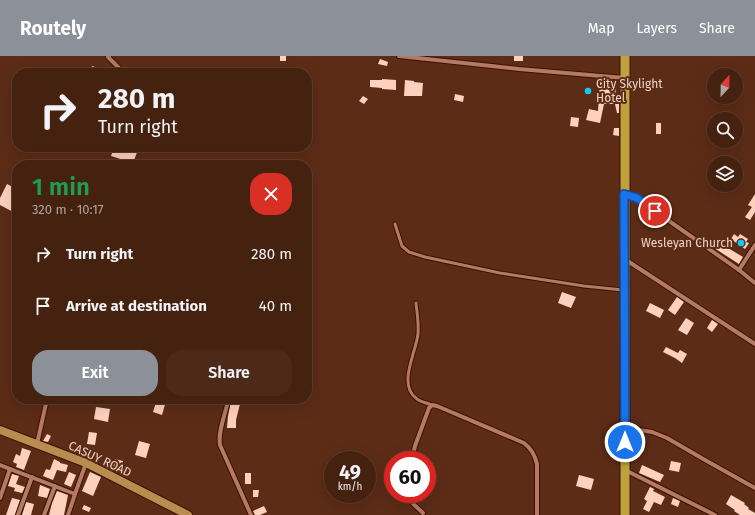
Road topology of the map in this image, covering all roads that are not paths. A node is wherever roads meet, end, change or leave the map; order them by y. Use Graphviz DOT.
graph roads {
  1 [pos="109,56"];
  2 [pos="398,56"];
  3 [pos="625,56"];
  4 [pos="119,68"];
  5 [pos="625,78"];
  6 [pos="624,194"];
  7 [pos="395,224"];
  8 [pos="755,246"];
  9 [pos="625,259"];
  10 [pos="739,270"];
  11 [pos="755,283"];
  12 [pos="625,290"];
  13 [pos="416,303"];
  14 [pos="755,344"];
  15 [pos="46,404"];
  16 [pos="227,405"];
  17 [pos="432,405"];
  18 [pos="625,428"];
  19 [pos="0,430"];
  20 [pos="37,444"];
  21 [pos="414,451"];
  22 [pos="86,463"];
  23 [pos="0,465"];
  24 [pos="10,469"];
  25 [pos="625,470"];
  26 [pos="32,477"];
  27 [pos="55,486"];
  28 [pos="755,488"];
  29 [pos="75,494"];
  30 [pos="0,498"];
  31 [pos="412,503"];
  32 [pos="423,513"];
  33 [pos="18,515"];
  34 [pos="44,515"];
  35 [pos="68,515"];
  36 [pos="188,515"];
  37 [pos="251,515"];
  38 [pos="537,515"];
  39 [pos="625,515"];
  40 [pos="716,515"];
  1 -- 4 [label="street"];
  2 -- 5 [label="street"];
  3 -- 5 [label="main road"];
  5 -- 6 [label="main road"];
  6 -- 9 [label="main road"];
  6 -- 10 [label="street"];
  7 -- 12 [label="lane"];
  8 -- 10 [label="street"];
  9 -- 12 [label="main road"];
  9 -- 14 [label="street"];
  10 -- 11 [label="street"];
  12 -- 18 [label="main road"];
  13 -- 17 [label="lane"];
  15 -- 20 [label="street"];
  16 -- 37 [label="street"];
  17 -- 21 [label="street"];
  17 -- 38 [label="street"];
  18 -- 25 [label="main road"];
  18 -- 28 [label="street"];
  19 -- 20 [label="street, CASUY ROAD"];
  20 -- 22 [label="street, CASUY ROAD"];
  22 -- 29 [label="street"];
  22 -- 36 [label="street, CASUY ROAD"];
  23 -- 24 [label="street"];
  24 -- 26 [label="street"];
  24 -- 30 [label="street"];
  25 -- 39 [label="main road"];
  25 -- 40 [label="street"];
  26 -- 27 [label="street"];
  26 -- 33 [label="street"];
  27 -- 29 [label="street"];
  27 -- 34 [label="street"];
  29 -- 35 [label="street"];
  31 -- 32 [label="street"];
}
